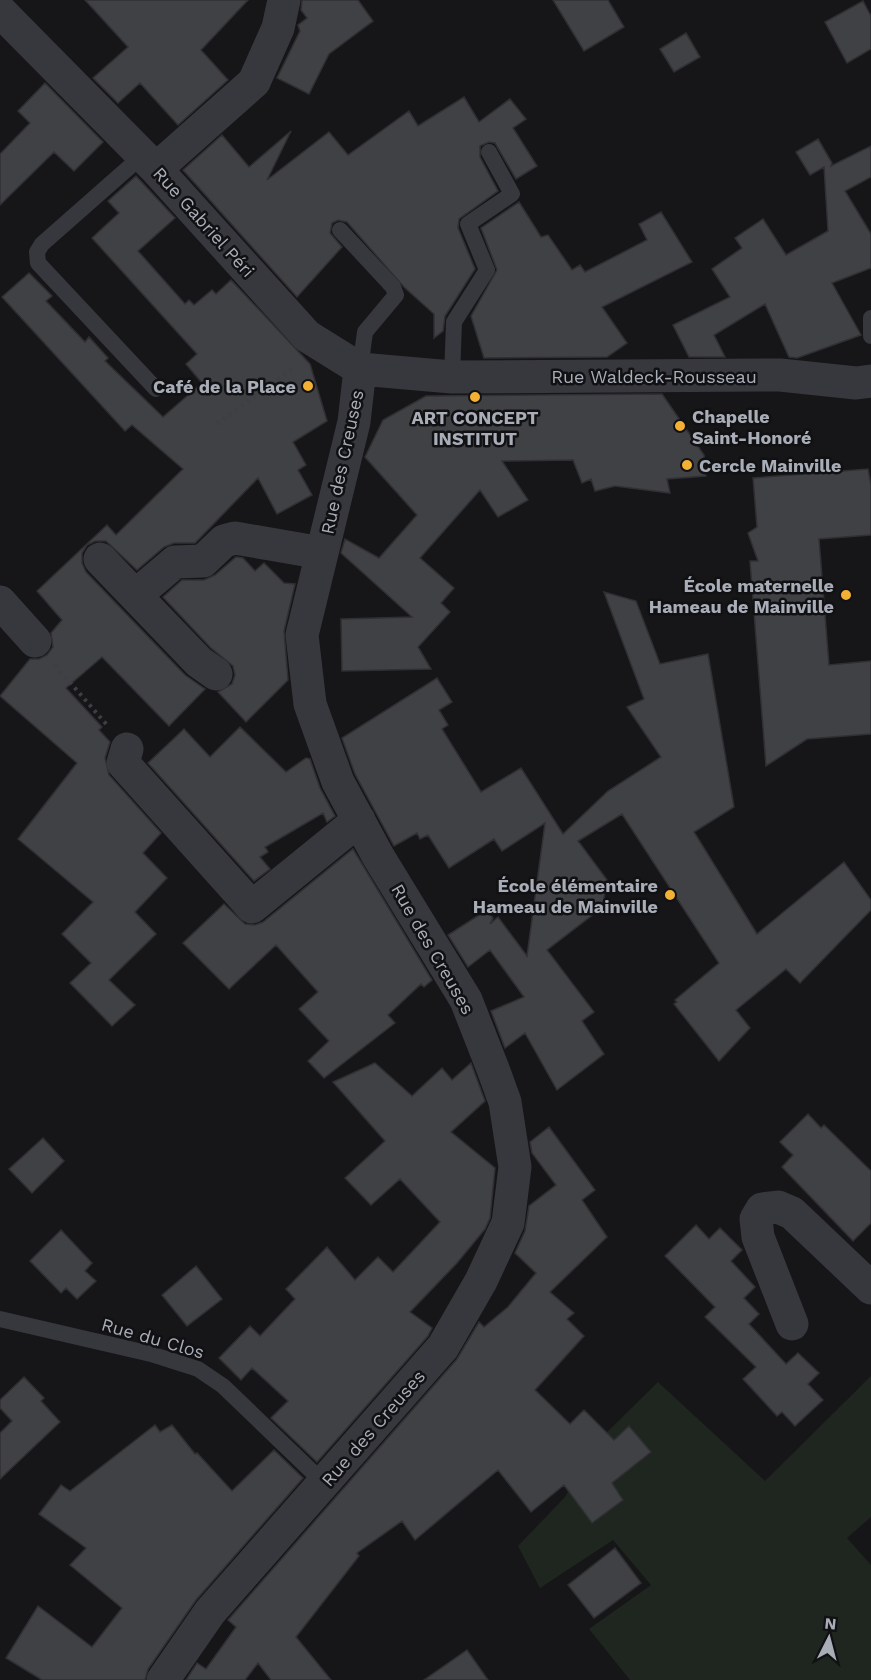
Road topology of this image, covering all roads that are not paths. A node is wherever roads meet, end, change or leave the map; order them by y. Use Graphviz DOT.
graph roads {
  1 [pos="284,0"];
  2 [pos="0,11"];
  3 [pos="489,152"];
  4 [pos="150,162"];
  5 [pos="340,230"];
  6 [pos="871,318"];
  7 [pos="871,336"];
  8 [pos="360,369"];
  9 [pos="444,376"];
  10 [pos="156,389"];
  11 [pos="866,389"];
  12 [pos="322,553"];
  13 [pos="100,559"];
  14 [pos="136,595"];
  15 [pos="0,602"];
  16 [pos="35,641"];
  17 [pos="216,674"];
  18 [pos="127,749"];
  19 [pos="359,820"];
  20 [pos="871,1288"];
  21 [pos="0,1319"];
  22 [pos="792,1324"];
  23 [pos="324,1484"];
  24 [pos="163,1680"];
  1 -- 4 [label="street"];
  2 -- 4 [label="street, Rue Gabriel Péri"];
  3 -- 9 [label="lane"];
  4 -- 8 [label="street, Rue Gabriel Péri"];
  4 -- 10 [label="lane"];
  5 -- 8 [label="lane"];
  6 -- 7 [label="lane"];
  8 -- 9 [label="street, Rue Gabriel Péri"];
  8 -- 12 [label="street, Rue des Creuses"];
  9 -- 11 [label="street, Rue Waldeck-Rousseau"];
  12 -- 14 [label="street"];
  12 -- 19 [label="street, Rue des Creuses"];
  13 -- 14 [label="street"];
  14 -- 17 [label="street"];
  15 -- 16 [label="street"];
  18 -- 19 [label="street"];
  19 -- 23 [label="street, Rue des Creuses"];
  20 -- 22 [label="street"];
  21 -- 23 [label="lane, Rue du Clos"];
  23 -- 24 [label="street, Rue des Creuses"];
}
